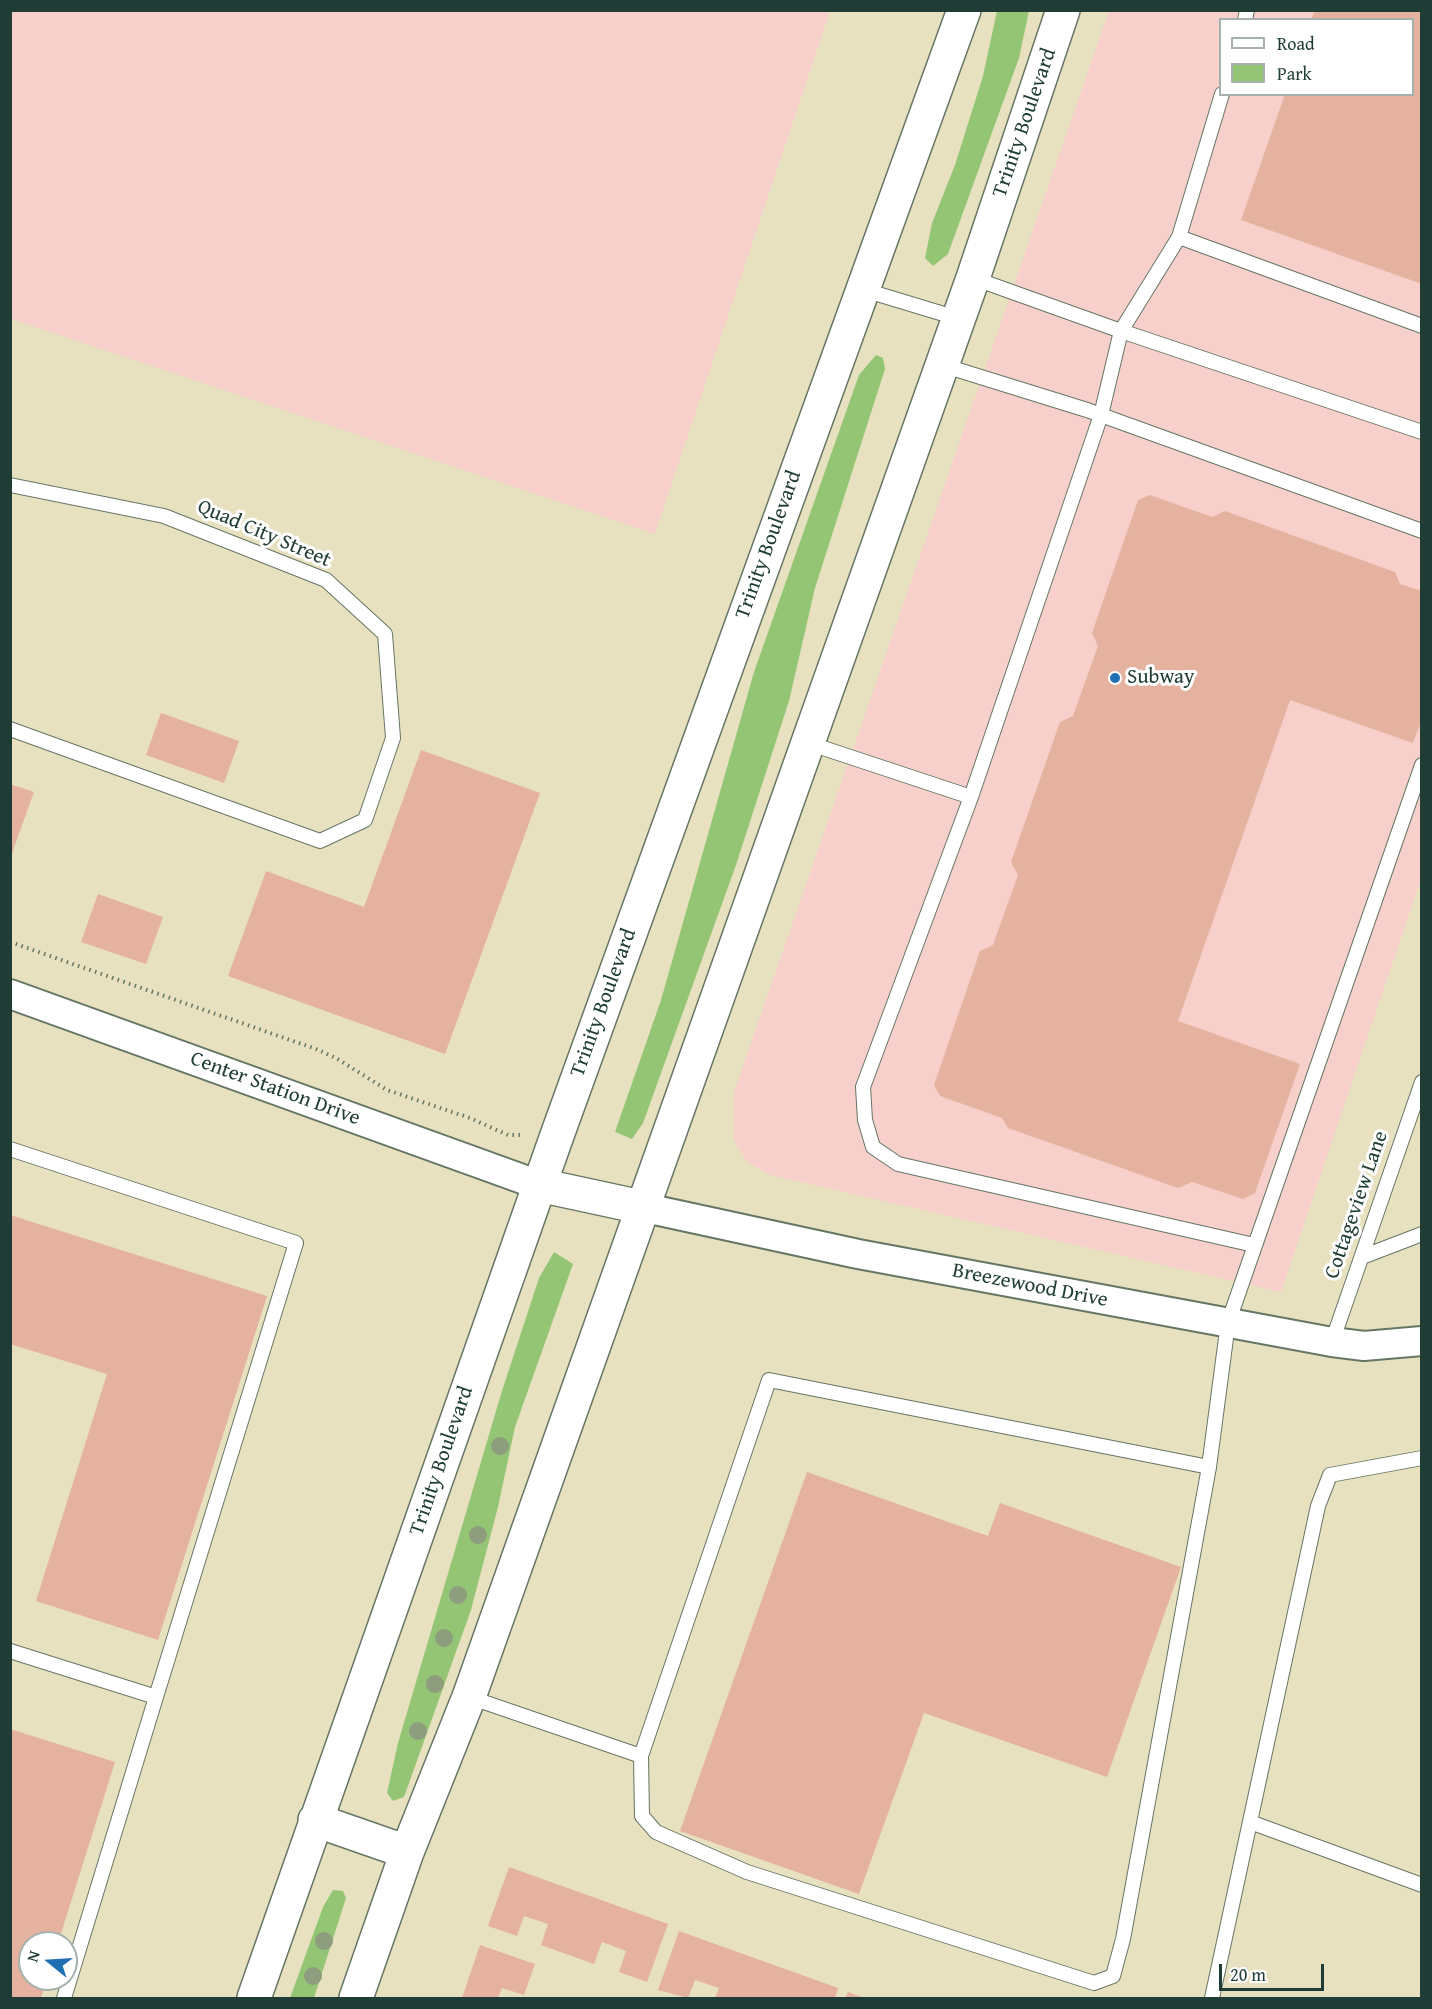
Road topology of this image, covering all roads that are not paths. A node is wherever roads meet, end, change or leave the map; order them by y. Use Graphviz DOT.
graph roads {
  1 [pos="964,10"];
  2 [pos="1064,10"];
  3 [pos="1221,96"];
  4 [pos="1179,237"];
  5 [pos="973,278"];
  6 [pos="861,290"];
  7 [pos="957,318"];
  8 [pos="1422,326"];
  9 [pos="1121,331"];
  10 [pos="940,364"];
  11 [pos="1101,415"];
  12 [pos="1422,432"];
  13 [pos="10,485"];
  14 [pos="1422,531"];
  15 [pos="10,729"];
  16 [pos="806,743"];
  17 [pos="1422,765"];
  18 [pos="971,797"];
  19 [pos="10,994"];
  20 [pos="1422,1082"];
  21 [pos="10,1149"];
  22 [pos="539,1185"];
  23 [pos="641,1207"];
  24 [pos="1422,1234"];
  25 [pos="1254,1245"];
  26 [pos="1362,1257"];
  27 [pos="1228,1323"];
  28 [pos="1422,1341"];
  29 [pos="1332,1342"];
  30 [pos="1422,1458"];
  31 [pos="1209,1467"];
  32 [pos="10,1651"];
  33 [pos="156,1697"];
  34 [pos="469,1697"];
  35 [pos="641,1755"];
  36 [pos="315,1820"];
  37 [pos="1250,1822"];
  38 [pos="407,1852"];
  39 [pos="1422,1885"];
  40 [pos="64,1998"];
  41 [pos="254,1998"];
  42 [pos="356,1998"];
  43 [pos="1212,1998"];
  1 -- 6 [label="main road, Trinity Boulevard"];
  2 -- 5 [label="main road, Trinity Boulevard"];
  3 -- 4 [label="lane"];
  4 -- 8 [label="lane"];
  4 -- 9 [label="lane"];
  5 -- 7 [label="main road, Trinity Boulevard"];
  5 -- 9 [label="lane"];
  6 -- 7 [label="lane"];
  6 -- 22 [label="main road, Trinity Boulevard"];
  7 -- 10 [label="main road, Trinity Boulevard"];
  9 -- 11 [label="lane"];
  9 -- 12 [label="lane"];
  10 -- 11 [label="lane"];
  10 -- 16 [label="main road, Trinity Boulevard"];
  11 -- 14 [label="lane"];
  11 -- 18 [label="lane"];
  13 -- 15 [label="lane, Quad City Street"];
  16 -- 18 [label="lane"];
  16 -- 23 [label="main road, Trinity Boulevard"];
  17 -- 25 [label="lane"];
  18 -- 25 [label="lane"];
  19 -- 22 [label="street, Center Station Drive"];
  20 -- 26 [label="lane, Cottageview Lane"];
  21 -- 33 [label="lane"];
  22 -- 23 [label="main road"];
  22 -- 36 [label="main road, Trinity Boulevard"];
  23 -- 27 [label="street, Breezewood Drive"];
  23 -- 34 [label="main road, Trinity Boulevard"];
  24 -- 26 [label="lane"];
  25 -- 27 [label="lane"];
  26 -- 29 [label="lane, Cottageview Lane"];
  27 -- 29 [label="street, Breezewood Drive"];
  27 -- 31 [label="lane"];
  28 -- 29 [label="street, Breezewood Drive"];
  30 -- 37 [label="lane"];
  31 -- 35 [label="lane"];
  31 -- 35 [label="lane"];
  32 -- 33 [label="lane"];
  33 -- 40 [label="lane"];
  34 -- 35 [label="lane"];
  34 -- 38 [label="main road, Trinity Boulevard"];
  36 -- 38 [label="main road"];
  36 -- 41 [label="main road, Trinity Boulevard"];
  37 -- 39 [label="lane"];
  37 -- 43 [label="lane"];
  38 -- 42 [label="main road, Trinity Boulevard"];
}
